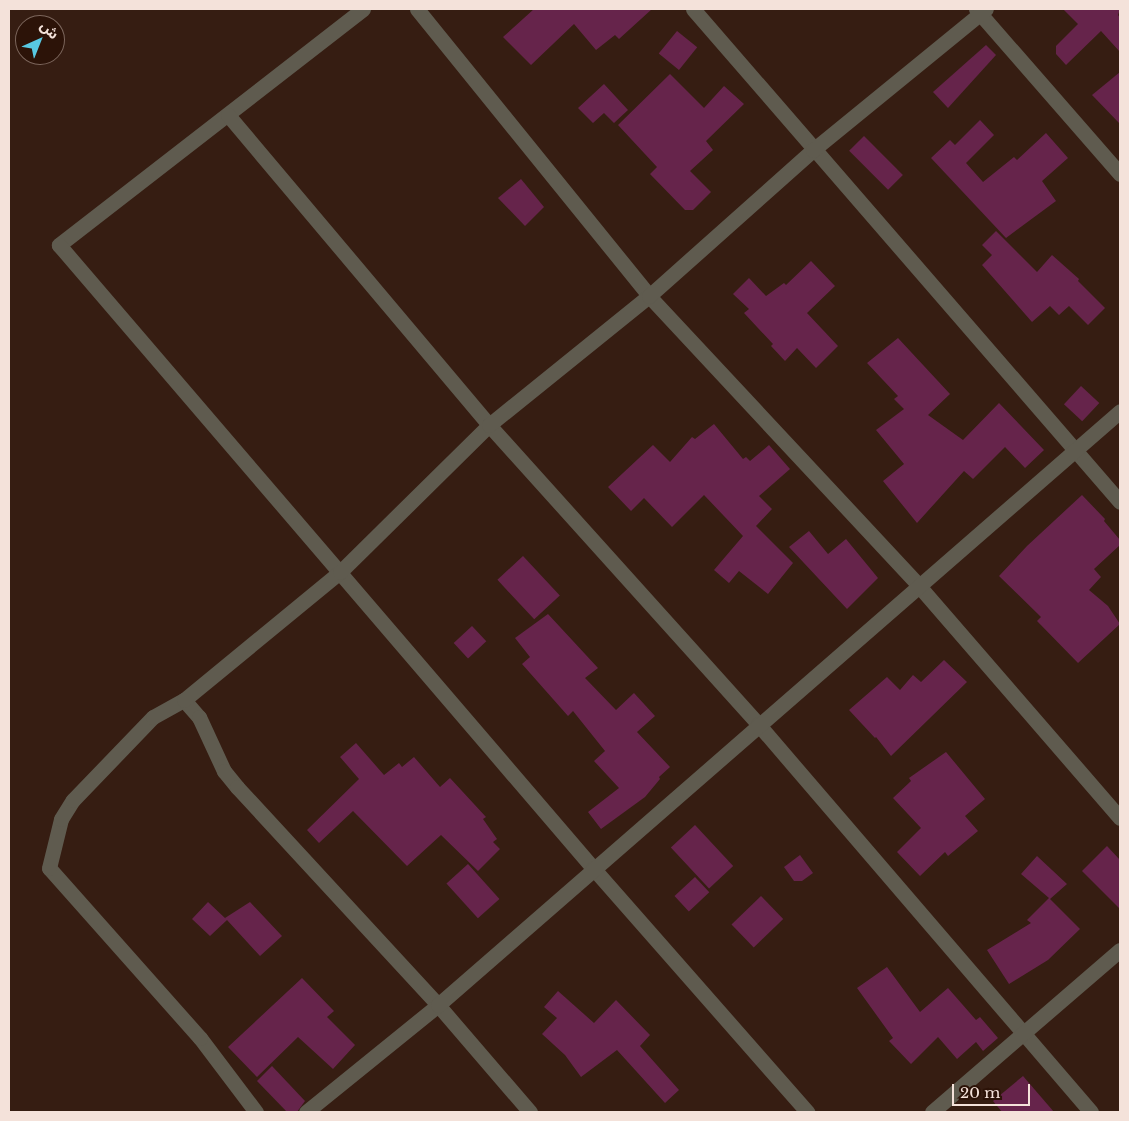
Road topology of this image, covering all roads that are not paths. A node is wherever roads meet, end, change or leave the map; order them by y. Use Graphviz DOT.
graph roads {
  1 [pos="363,9"];
  2 [pos="417,9"];
  3 [pos="693,9"];
  4 [pos="981,10"];
  5 [pos="228,115"];
  6 [pos="813,150"];
  7 [pos="1120,174"];
  8 [pos="649,296"];
  9 [pos="1120,411"];
  10 [pos="490,425"];
  11 [pos="1076,451"];
  12 [pos="1120,502"];
  13 [pos="340,572"];
  14 [pos="918,586"];
  15 [pos="184,700"];
  16 [pos="758,724"];
  17 [pos="1120,818"];
  18 [pos="594,868"];
  19 [pos="1120,950"];
  20 [pos="438,1005"];
  21 [pos="1023,1035"];
  22 [pos="256,1112"];
  23 [pos="306,1112"];
  24 [pos="530,1112"];
  25 [pos="807,1112"];
  26 [pos="932,1112"];
  27 [pos="1091,1112"];
  1 -- 5 [label="street"];
  2 -- 8 [label="street"];
  3 -- 6 [label="street"];
  4 -- 6 [label="street"];
  4 -- 7 [label="street"];
  5 -- 10 [label="street"];
  5 -- 13 [label="street"];
  6 -- 8 [label="street"];
  6 -- 11 [label="street"];
  8 -- 10 [label="street"];
  8 -- 14 [label="street"];
  9 -- 11 [label="street"];
  10 -- 13 [label="street"];
  10 -- 16 [label="street"];
  11 -- 12 [label="street"];
  11 -- 14 [label="street"];
  13 -- 15 [label="street"];
  13 -- 18 [label="street"];
  14 -- 16 [label="street"];
  14 -- 17 [label="street"];
  15 -- 20 [label="street"];
  15 -- 22 [label="street"];
  16 -- 18 [label="street"];
  16 -- 21 [label="street"];
  18 -- 20 [label="street"];
  18 -- 25 [label="street"];
  19 -- 21 [label="street"];
  20 -- 23 [label="street"];
  20 -- 24 [label="street"];
  21 -- 26 [label="street"];
  21 -- 27 [label="street"];
}
